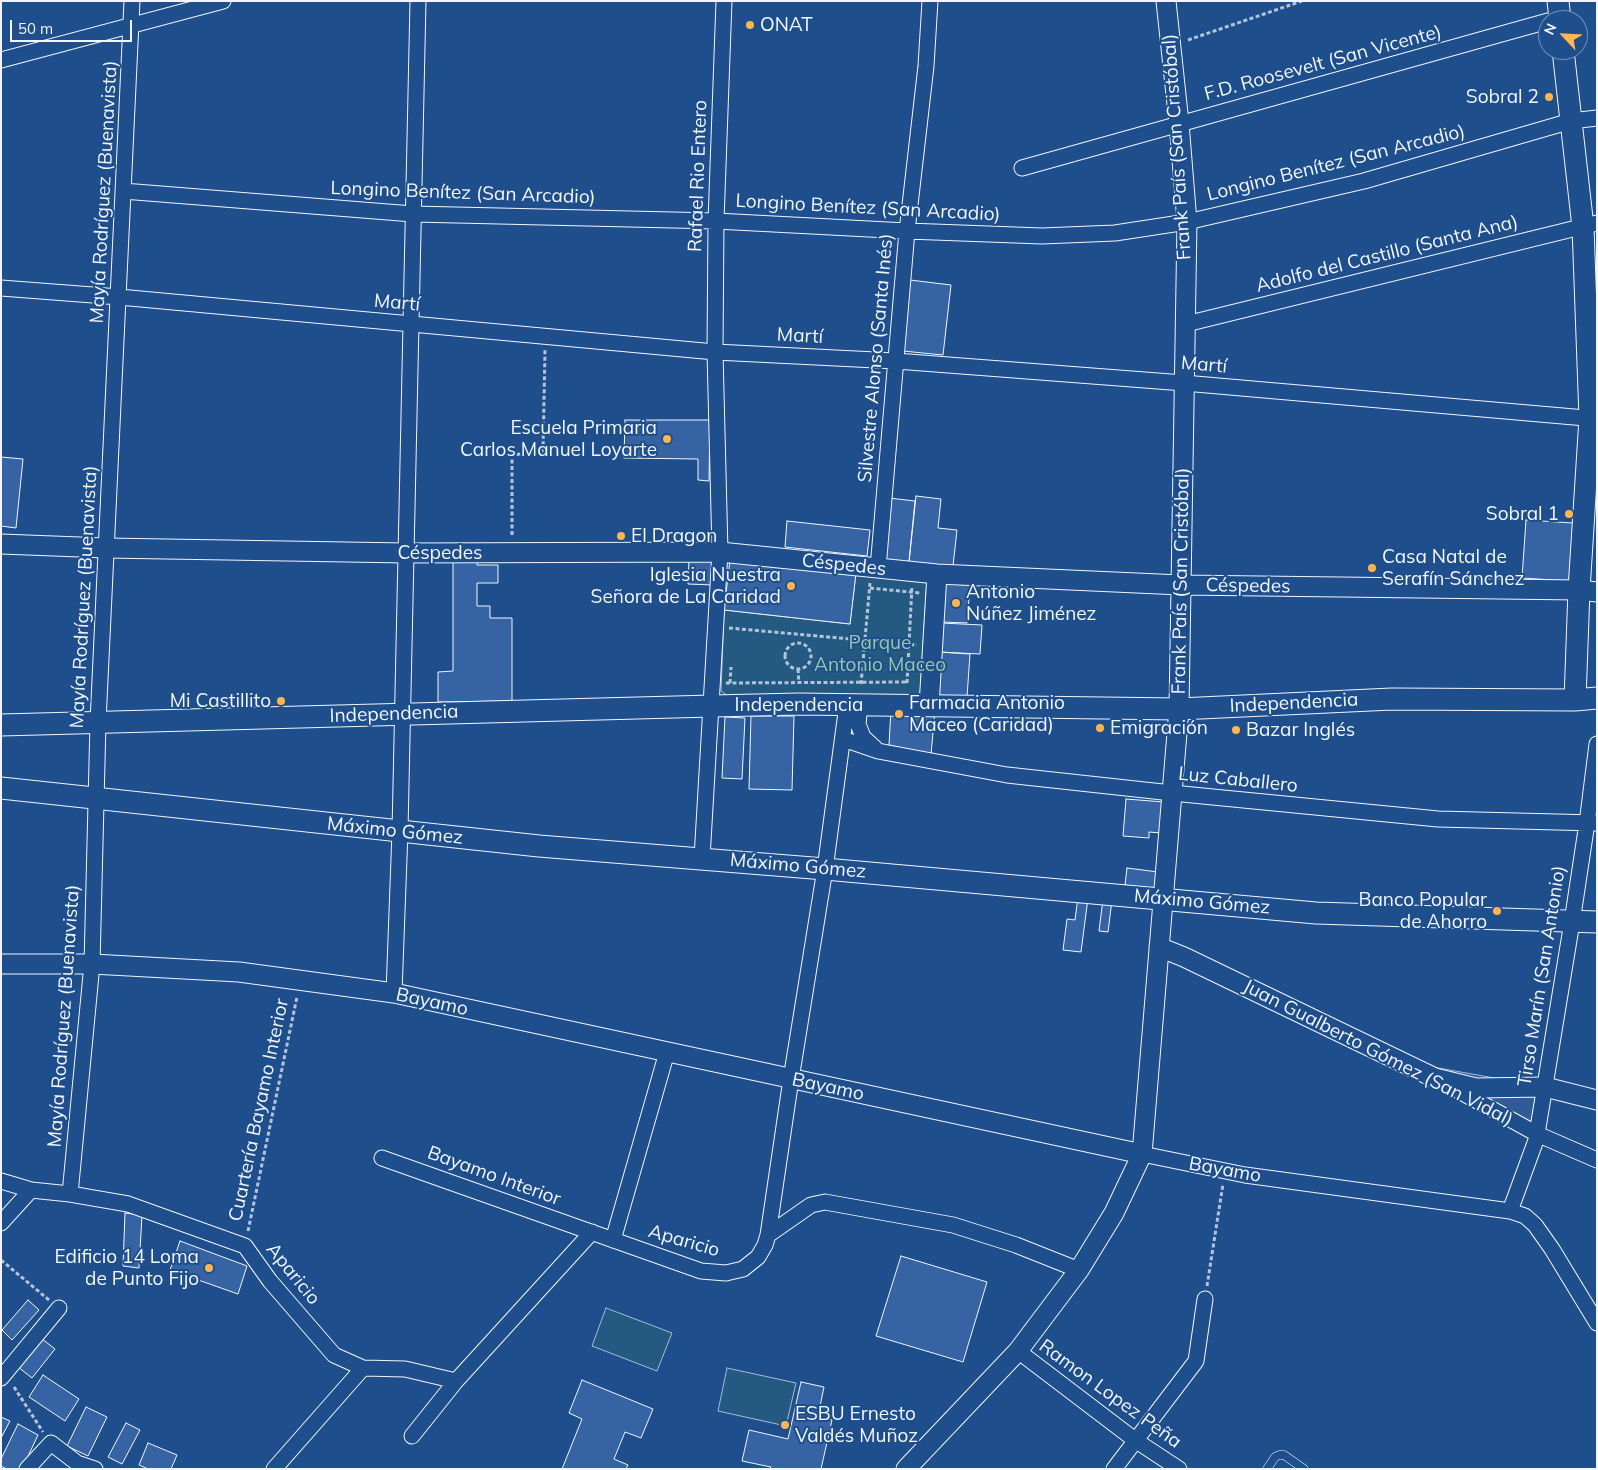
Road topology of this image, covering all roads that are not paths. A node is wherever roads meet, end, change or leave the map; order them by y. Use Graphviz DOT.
graph roads {
  1 [pos="132,1"];
  2 [pos="224,1"];
  3 [pos="418,1"];
  4 [pos="724,1"];
  5 [pos="930,1"];
  6 [pos="1166,1"];
  7 [pos="1538,21"];
  8 [pos="132,26"];
  9 [pos="1,60"];
  10 [pos="1564,60"];
  11 [pos="1597,118"];
  12 [pos="1571,121"];
  13 [pos="1179,124"];
  14 [pos="1022,168"];
  15 [pos="123,191"];
  16 [pos="413,214"];
  17 [pos="716,221"];
  18 [pos="1187,222"];
  19 [pos="1590,225"];
  20 [pos="906,231"];
  21 [pos="1,288"];
  22 [pos="119,297"];
  23 [pos="1186,324"];
  24 [pos="410,325"];
  25 [pos="715,352"];
  26 [pos="896,361"];
  27 [pos="1184,383"];
  28 [pos="1593,419"];
  29 [pos="1,544"];
  30 [pos="106,548"];
  31 [pos="720,552"];
  32 [pos="406,553"];
  33 [pos="875,568"];
  34 [pos="937,574"];
  35 [pos="1181,585"];
  36 [pos="1588,591"];
  37 [pos="1597,698"];
  38 [pos="1575,700"];
  39 [pos="853,705"];
  40 [pos="712,706"];
  41 [pos="929,706"];
  42 [pos="1179,709"];
  43 [pos="402,714"];
  44 [pos="98,722"];
  45 [pos="1,725"];
  46 [pos="843,739"];
  47 [pos="1597,744"];
  48 [pos="878,750"];
  49 [pos="1,788"];
  50 [pos="1172,793"];
  51 [pos="97,798"];
  52 [pos="1592,823"];
  53 [pos="400,832"];
  54 [pos="702,858"];
  55 [pos="826,869"];
  56 [pos="1163,898"];
  57 [pos="1572,922"];
  58 [pos="1597,922"];
  59 [pos="1159,947"];
  60 [pos="1,964"];
  61 [pos="92,964"];
  62 [pos="394,994"];
  63 [pos="667,1052"];
  64 [pos="1435,1078"];
  65 [pos="791,1079"];
  66 [pos="1545,1087"];
  67 [pos="1597,1100"];
  68 [pos="1537,1134"];
  69 [pos="1142,1154"];
  70 [pos="382,1158"];
  71 [pos="1597,1160"];
  72 [pos="1,1181"];
  73 [pos="31,1190"];
  74 [pos="70,1194"];
  75 [pos="1510,1211"];
  76 [pos="1,1223"];
  77 [pos="592,1232"];
  78 [pos="768,1235"];
  79 [pos="613,1240"];
  80 [pos="1079,1270"];
  81 [pos="1205,1299"];
  82 [pos="59,1308"];
  83 [pos="1597,1323"];
  84 [pos="1018,1351"];
  85 [pos="362,1368"];
  86 [pos="3,1376"];
  87 [pos="456,1381"];
  88 [pos="412,1436"];
  89 [pos="1135,1440"];
  90 [pos="27,1469"];
  91 [pos="95,1469"];
  92 [pos="274,1469"];
  93 [pos="906,1469"];
  94 [pos="1114,1469"];
  95 [pos="1178,1469"];
  96 [pos="1267,1469"];
  97 [pos="1304,1469"];
  1 -- 8 [label="street, Mayía Rodríguez (Buenavista)"];
  2 -- 8 [label="street"];
  3 -- 16 [label="street"];
  4 -- 17 [label="street, Rafael Rio Entero"];
  5 -- 20 [label="street, Silvestre Alonso (Santa Inés)"];
  6 -- 13 [label="street, Frank País (San Cristóbal)"];
  7 -- 13 [label="street, F.D. Roosevelt (San Vicente)"];
  8 -- 9 [label="street"];
  8 -- 15 [label="street, Mayía Rodríguez (Buenavista)"];
  10 -- 12 [label="main road"];
  11 -- 12 [label="street, Longino Benítez (San Arcadio)"];
  12 -- 18 [label="street, Longino Benítez (San Arcadio)"];
  12 -- 19 [label="main road"];
  13 -- 14 [label="street, F.D. Roosevelt (San Vicente)"];
  13 -- 18 [label="street, Frank País (San Cristóbal)"];
  15 -- 16 [label="street, Longino Benítez (San Arcadio)"];
  15 -- 22 [label="street, Mayía Rodríguez (Buenavista)"];
  16 -- 17 [label="street, Longino Benítez (San Arcadio)"];
  16 -- 24 [label="street"];
  17 -- 20 [label="street, Longino Benítez (San Arcadio)"];
  17 -- 25 [label="street, Rafael Rio Entero"];
  18 -- 20 [label="street, Longino Benítez (San Arcadio)"];
  18 -- 23 [label="street, Frank País (San Cristóbal)"];
  19 -- 23 [label="street, Adolfo del Castillo (Santa Ana)"];
  19 -- 28 [label="main road"];
  20 -- 26 [label="street, Silvestre Alonso (Santa Inés)"];
  21 -- 22 [label="street, Martí"];
  22 -- 24 [label="street, Martí"];
  22 -- 30 [label="street, Mayía Rodríguez (Buenavista)"];
  23 -- 27 [label="street, Frank País (San Cristóbal)"];
  24 -- 25 [label="street, Martí"];
  24 -- 32 [label="street"];
  25 -- 26 [label="street, Martí"];
  25 -- 31 [label="street, Rafael Rio Entero"];
  26 -- 27 [label="street, Martí"];
  26 -- 33 [label="street, Silvestre Alonso (Santa Inés)"];
  27 -- 28 [label="street, Martí"];
  27 -- 35 [label="street, Frank País (San Cristóbal)"];
  28 -- 36 [label="main road"];
  29 -- 30 [label="street, Céspedes"];
  30 -- 32 [label="street, Céspedes"];
  30 -- 44 [label="street, Mayía Rodríguez (Buenavista)"];
  31 -- 32 [label="street, Céspedes"];
  31 -- 33 [label="street, Céspedes"];
  31 -- 40 [label="street, Rafael Rio Entero"];
  32 -- 43 [label="street"];
  33 -- 34 [label="street, Céspedes"];
  34 -- 35 [label="street, Céspedes"];
  34 -- 41 [label="street"];
  35 -- 36 [label="street, Céspedes"];
  35 -- 42 [label="street, Frank País (San Cristóbal)"];
  36 -- 38 [label="main road"];
  37 -- 38 [label="main road, Independencia"];
  38 -- 42 [label="main road, Independencia"];
  39 -- 40 [label="main road, Independencia"];
  39 -- 41 [label="main road, Independencia"];
  39 -- 46 [label="street"];
  39 -- 48 [label="street"];
  40 -- 43 [label="main road, Independencia"];
  40 -- 54 [label="street, Rafael Rio Entero"];
  41 -- 42 [label="main road, Independencia"];
  42 -- 50 [label="street, Frank País (San Cristóbal)"];
  43 -- 44 [label="main road, Independencia"];
  43 -- 53 [label="street"];
  44 -- 45 [label="main road, Independencia"];
  44 -- 51 [label="street, Mayía Rodríguez (Buenavista)"];
  46 -- 48 [label="street, Luz Caballero"];
  46 -- 55 [label="street"];
  47 -- 52 [label="street, Tirso Marín (San Antonio)"];
  48 -- 50 [label="street, Luz Caballero"];
  49 -- 51 [label="main road, Máximo Gómez"];
  50 -- 52 [label="street, Luz Caballero"];
  50 -- 56 [label="street, Frank País (San Cristóbal)"];
  51 -- 53 [label="main road, Máximo Gómez"];
  51 -- 61 [label="street, Mayía Rodríguez (Buenavista)"];
  52 -- 57 [label="street, Tirso Marín (San Antonio)"];
  53 -- 54 [label="main road, Máximo Gómez"];
  53 -- 62 [label="street"];
  54 -- 55 [label="main road, Máximo Gómez"];
  55 -- 56 [label="main road, Máximo Gómez"];
  55 -- 65 [label="street"];
  56 -- 57 [label="main road, Máximo Gómez"];
  56 -- 59 [label="street, Frank País (San Cristóbal)"];
  57 -- 58 [label="main road, Máximo Gómez"];
  57 -- 66 [label="street, Tirso Marín (San Antonio)"];
  59 -- 64 [label="street, Juan Gualberto Gómez (San Vidal)"];
  59 -- 69 [label="street, Frank País (San Cristóbal)"];
  60 -- 61 [label="street, Bayamo"];
  61 -- 62 [label="street, Bayamo"];
  61 -- 74 [label="street, Mayía Rodríguez (Buenavista)"];
  62 -- 63 [label="street, Bayamo"];
  63 -- 65 [label="street, Bayamo"];
  63 -- 79 [label="street"];
  64 -- 66 [label="street"];
  64 -- 68 [label="street, Juan Gualberto Gómez (San Vidal)"];
  65 -- 69 [label="street, Bayamo"];
  65 -- 78 [label="street"];
  66 -- 67 [label="street"];
  66 -- 68 [label="street, Tirso Marín (San Antonio)"];
  68 -- 71 [label="street, Juan Gualberto Gómez (San Vidal)"];
  68 -- 75 [label="street, Tirso Marín (San Antonio)"];
  69 -- 75 [label="street, Bayamo"];
  69 -- 80 [label="street, Frank País (San Cristóbal)"];
  70 -- 77 [label="street, Bayamo Interior"];
  72 -- 73 [label="street, Aparicio"];
  73 -- 74 [label="street, Aparicio"];
  73 -- 76 [label="street"];
  74 -- 85 [label="street, Aparicio"];
  75 -- 83 [label="street, Bayamo"];
  77 -- 79 [label="street, Aparicio"];
  77 -- 87 [label="street"];
  78 -- 79 [label="street, Aparicio"];
  78 -- 80 [label="street, Aparicio"];
  80 -- 84 [label="street, Frank País (San Cristóbal)"];
  81 -- 89 [label="street"];
  82 -- 86 [label="street"];
  84 -- 89 [label="street, Ramon Lopez Peña"];
  84 -- 93 [label="street, Frank País (San Cristóbal)"];
  85 -- 87 [label="street, Aparicio"];
  85 -- 92 [label="street"];
  87 -- 88 [label="street"];
  89 -- 94 [label="street"];
  89 -- 95 [label="street, Ramon Lopez Peña"];
  90 -- 91 [label="street"];
  96 -- 97 [label="lane"];
}
